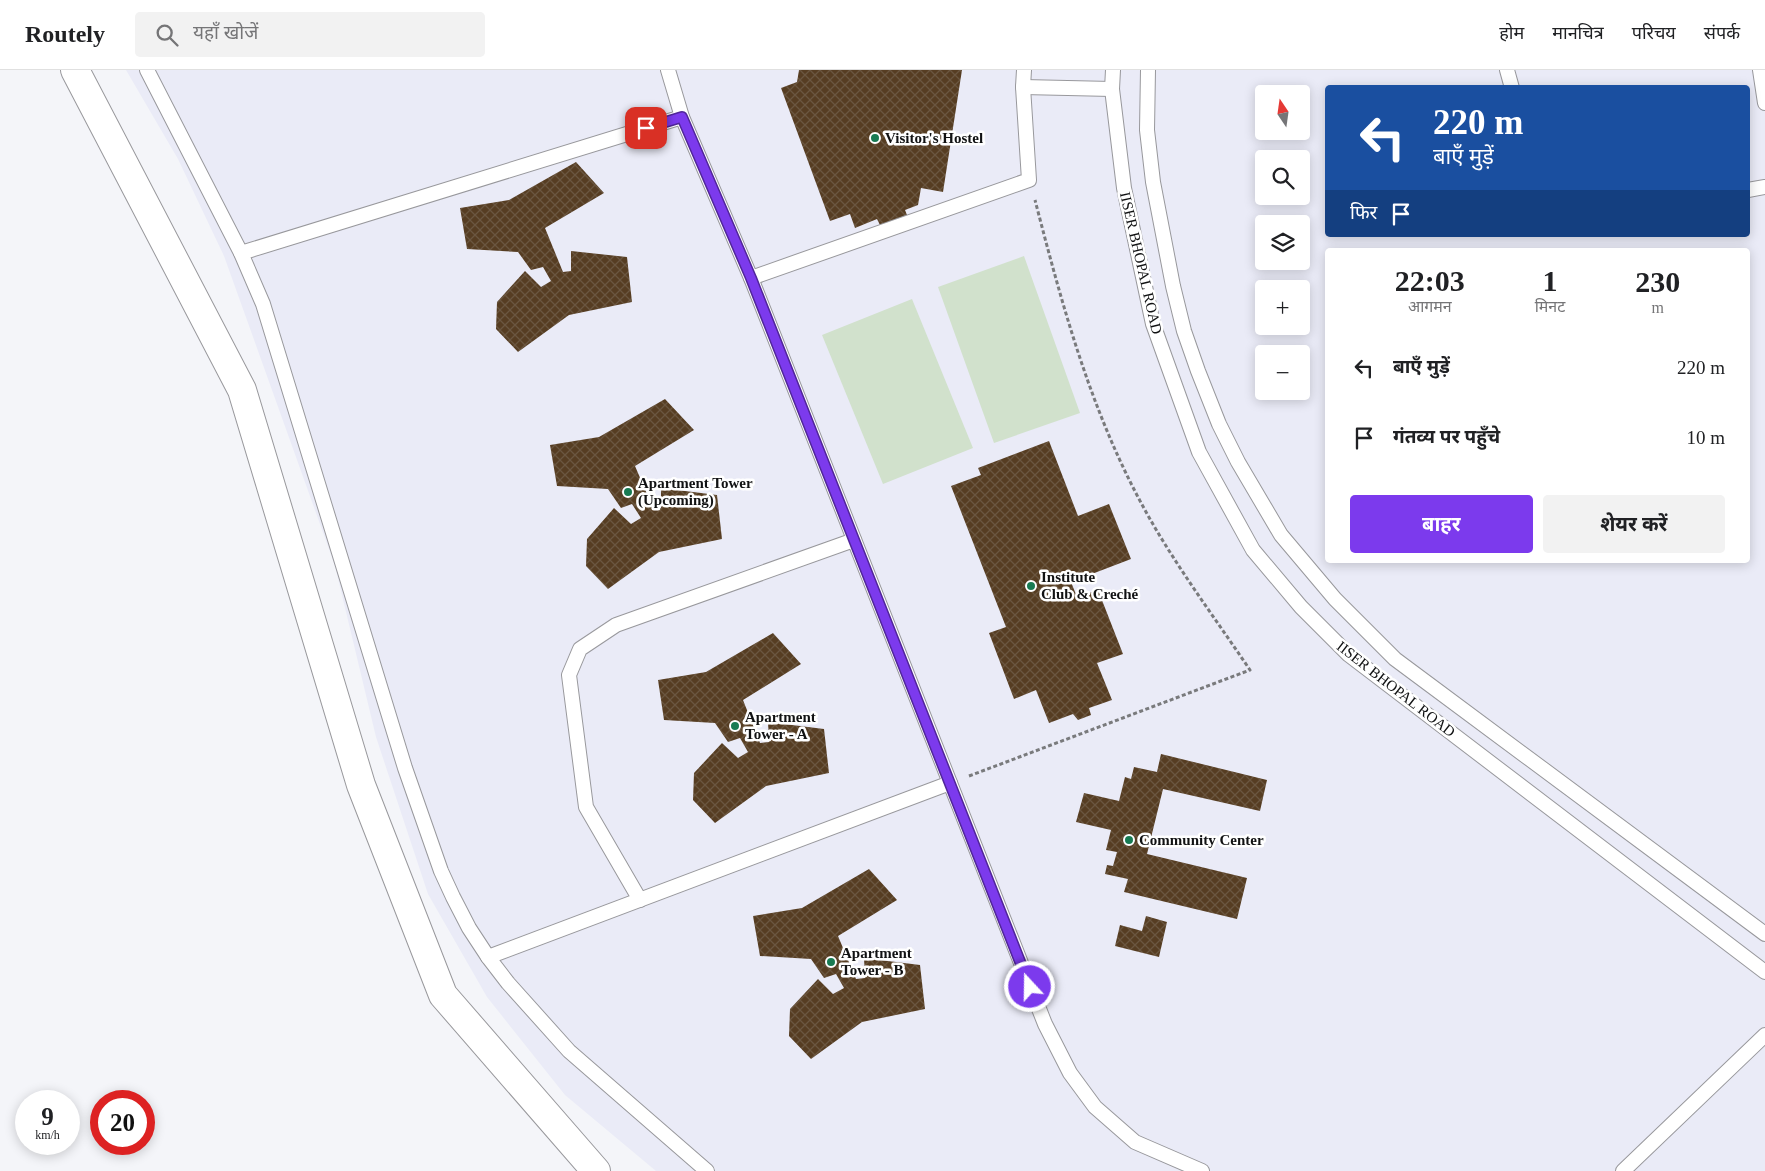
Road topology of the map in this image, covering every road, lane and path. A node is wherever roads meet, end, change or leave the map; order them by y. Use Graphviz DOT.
graph roads {
  1 [pos="75,70"];
  2 [pos="147,70"];
  3 [pos="668,70"];
  4 [pos="1024,70"];
  5 [pos="1113,70"];
  6 [pos="1148,70"];
  7 [pos="1507,70"];
  8 [pos="1760,70"];
  9 [pos="1511,85"];
  10 [pos="1023,87"];
  11 [pos="1112,89"];
  12 [pos="1765,103"];
  13 [pos="682,117"];
  14 [pos="1029,180"];
  15 [pos="1765,187"];
  16 [pos="1750,190"];
  17 [pos="241,254"];
  18 [pos="751,278"];
  19 [pos="854,540"];
  20 [pos="950,783"];
  21 [pos="640,900"];
  22 [pos="1765,934"];
  23 [pos="488,957"];
  24 [pos="1765,972"];
  25 [pos="1765,1035"];
  26 [pos="596,1171"];
  27 [pos="707,1171"];
  28 [pos="1202,1171"];
  29 [pos="1623,1171"];
  1 -- 26 [label="street"];
  2 -- 17 [label="lane"];
  3 -- 13 [label="lane"];
  4 -- 10 [label="lane"];
  5 -- 11 [label="lane, IISER BHOPAL ROAD"];
  6 -- 22 [label="lane, IISER BHOPAL ROAD"];
  7 -- 9 [label="lane"];
  8 -- 12 [label="lane"];
  10 -- 11 [label="lane"];
  10 -- 14 [label="lane"];
  11 -- 24 [label="lane, IISER BHOPAL ROAD"];
  13 -- 17 [label="lane"];
  13 -- 18 [label="lane"];
  14 -- 18 [label="lane"];
  14 -- 20 [label="path"];
  15 -- 16 [label="lane"];
  17 -- 23 [label="lane"];
  18 -- 19 [label="lane"];
  19 -- 20 [label="lane"];
  19 -- 21 [label="lane"];
  20 -- 21 [label="lane"];
  20 -- 28 [label="lane"];
  21 -- 23 [label="lane"];
  23 -- 27 [label="lane"];
  25 -- 29 [label="lane"];
}
